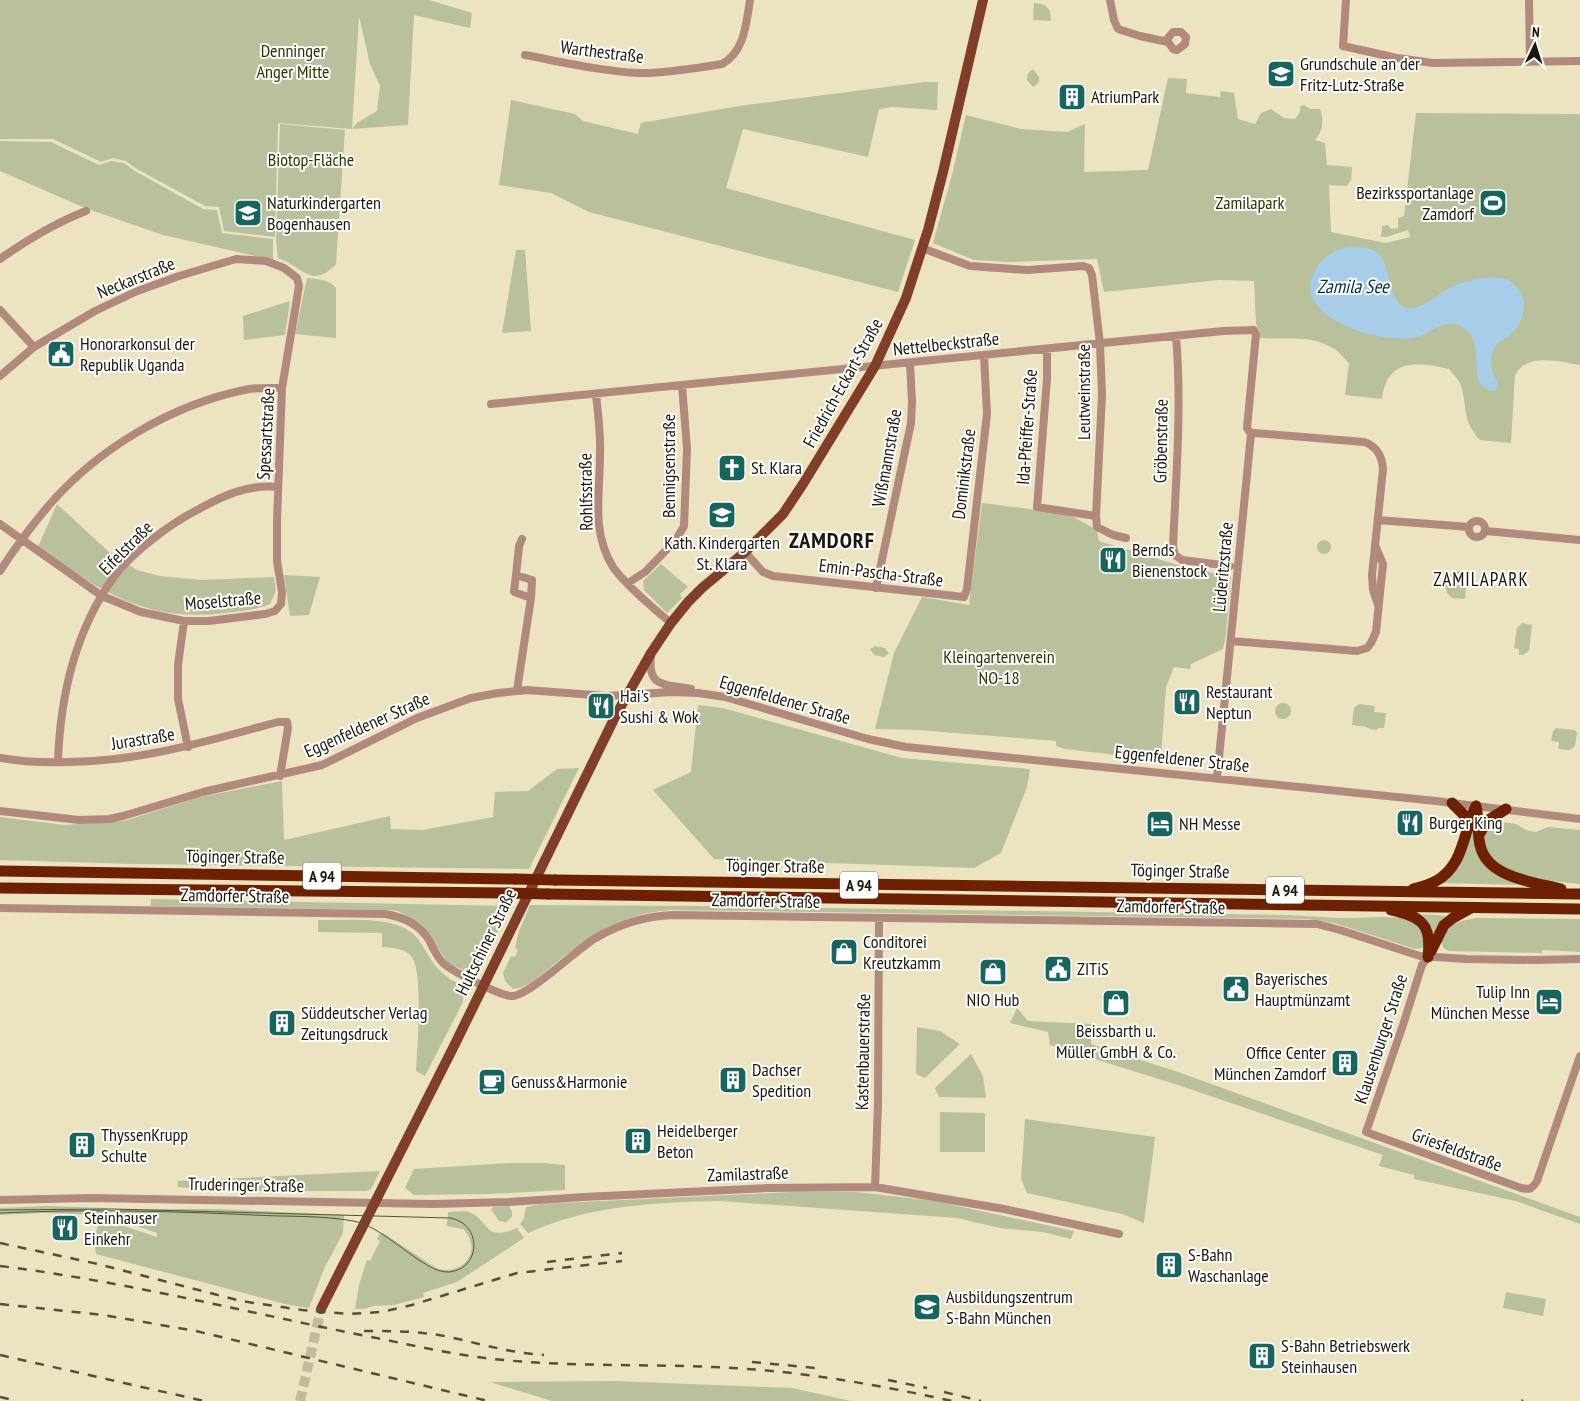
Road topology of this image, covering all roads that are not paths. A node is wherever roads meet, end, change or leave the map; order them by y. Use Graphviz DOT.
graph roads {
  1 [pos="750,0"];
  2 [pos="983,0"];
  3 [pos="1110,0"];
  4 [pos="1346,0"];
  5 [pos="1529,0"];
  6 [pos="1168,42"];
  7 [pos="525,55"];
  8 [pos="1580,61"];
  9 [pos="1530,62"];
  10 [pos="86,211"];
  11 [pos="922,248"];
  12 [pos="0,259"];
  13 [pos="297,278"];
  14 [pos="0,310"];
  15 [pos="1176,336"];
  16 [pos="1100,344"];
  17 [pos="34,347"];
  18 [pos="1047,349"];
  19 [pos="984,355"];
  20 [pos="1253,360"];
  21 [pos="910,363"];
  22 [pos="875,366"];
  23 [pos="0,376"];
  24 [pos="682,385"];
  25 [pos="282,388"];
  26 [pos="596,394"];
  27 [pos="491,404"];
  28 [pos="1251,434"];
  29 [pos="278,487"];
  30 [pos="1096,516"];
  31 [pos="1378,520"];
  32 [pos="0,524"];
  33 [pos="1469,527"];
  34 [pos="1486,531"];
  35 [pos="1126,538"];
  36 [pos="522,539"];
  37 [pos="21,540"];
  38 [pos="1580,540"];
  39 [pos="745,552"];
  40 [pos="1230,566"];
  41 [pos="0,571"];
  42 [pos="516,574"];
  43 [pos="628,583"];
  44 [pos="876,588"];
  45 [pos="282,592"];
  46 [pos="102,596"];
  47 [pos="964,597"];
  48 [pos="531,598"];
  49 [pos="184,621"];
  50 [pos="671,623"];
  51 [pos="1231,641"];
  52 [pos="651,653"];
  53 [pos="518,690"];
  54 [pos="628,694"];
  55 [pos="704,694"];
  56 [pos="188,747"];
  57 [pos="0,758"];
  58 [pos="58,762"];
  59 [pos="280,776"];
  60 [pos="1217,778"];
  61 [pos="1452,803"];
  62 [pos="1476,806"];
  63 [pos="1506,809"];
  64 [pos="0,811"];
  65 [pos="1580,819"];
  66 [pos="1468,830"];
  67 [pos="1479,838"];
  68 [pos="0,871"];
  69 [pos="0,888"];
  70 [pos="1407,892"];
  71 [pos="1580,893"];
  72 [pos="1374,905"];
  73 [pos="1472,907"];
  74 [pos="0,908"];
  75 [pos="1580,909"];
  76 [pos="879,918"];
  77 [pos="1428,957"];
  78 [pos="1580,958"];
  79 [pos="484,985"];
  80 [pos="1580,1056"];
  81 [pos="1366,1132"];
  82 [pos="875,1187"];
  83 [pos="0,1200"];
  84 [pos="374,1203"];
  85 [pos="1119,1234"];
  86 [pos="321,1309"];
  1 -- 7 [label="street, Warthestraße"];
  2 -- 11 [label="main road, Friedrich-Eckart-Straße"];
  3 -- 6 [label="street"];
  4 -- 9 [label="street"];
  5 -- 9 [label="street"];
  8 -- 9 [label="street"];
  10 -- 12 [label="street"];
  11 -- 16 [label="street, Leutweinstraße"];
  11 -- 22 [label="main road, Friedrich-Eckart-Straße"];
  13 -- 17 [label="street, Neckarstraße"];
  13 -- 25 [label="street, Spessartstraße"];
  14 -- 17 [label="street"];
  15 -- 16 [label="street, Nettelbeckstraße"];
  15 -- 20 [label="street, Nettelbeckstraße"];
  15 -- 40 [label="street, Gröbenstraße"];
  16 -- 18 [label="street, Nettelbeckstraße"];
  16 -- 30 [label="street, Leutweinstraße"];
  17 -- 23 [label="street, Neckarstraße"];
  18 -- 19 [label="street, Nettelbeckstraße"];
  18 -- 30 [label="street, Ida-Pfeiffer-Straße"];
  19 -- 21 [label="street, Nettelbeckstraße"];
  19 -- 47 [label="street, Dominikstraße"];
  20 -- 28 [label="street, Lüderitzstraße"];
  21 -- 22 [label="street, Nettelbeckstraße"];
  21 -- 44 [label="street, Wißmannstraße"];
  22 -- 24 [label="street, Nettelbeckstraße"];
  22 -- 39 [label="main road, Friedrich-Eckart-Straße"];
  24 -- 26 [label="street, Nettelbeckstraße"];
  24 -- 43 [label="street, Bennigsenstraße"];
  25 -- 29 [label="street, Spessartstraße"];
  25 -- 37 [label="street"];
  26 -- 27 [label="street, Nettelbeckstraße"];
  26 -- 43 [label="street, Rohlfsstraße"];
  28 -- 31 [label="street"];
  28 -- 51 [label="street, Lüderitzstraße"];
  29 -- 45 [label="street, Spessartstraße"];
  29 -- 46 [label="street, Eifelstraße"];
  30 -- 35 [label="street"];
  31 -- 33 [label="street"];
  31 -- 51 [label="street"];
  32 -- 37 [label="street, Moselstraße"];
  33 -- 34 [label="street"];
  33 -- 34 [label="street"];
  34 -- 38 [label="street"];
  36 -- 42 [label="street"];
  37 -- 41 [label="street"];
  37 -- 46 [label="street, Moselstraße"];
  39 -- 44 [label="street, Emin-Pascha-Straße"];
  39 -- 50 [label="main road, Friedrich-Eckart-Straße"];
  42 -- 48 [label="street"];
  42 -- 48 [label="street"];
  43 -- 50 [label="street, Rohlfsstraße"];
  44 -- 47 [label="street, Emin-Pascha-Straße"];
  45 -- 49 [label="street, Moselstraße"];
  46 -- 49 [label="street, Moselstraße"];
  46 -- 58 [label="street, Eifelstraße"];
  48 -- 53 [label="street"];
  49 -- 56 [label="street"];
  50 -- 52 [label="main road, Friedrich-Eckart-Straße"];
  51 -- 60 [label="street, Lüderitzstraße"];
  52 -- 54 [label="main road, Friedrich-Eckart-Straße"];
  52 -- 55 [label="street"];
  53 -- 54 [label="street, Eggenfeldener Straße"];
  53 -- 59 [label="street, Eggenfeldener Straße"];
  54 -- 55 [label="street, Eggenfeldener Straße"];
  54 -- 79 [label="main road, Hultschiner Straße"];
  55 -- 60 [label="street, Eggenfeldener Straße"];
  56 -- 58 [label="street, Jurastraße"];
  56 -- 59 [label="street, Jurastraße"];
  57 -- 58 [label="street, Jurastraße"];
  59 -- 64 [label="street, Eggenfeldener Straße"];
  60 -- 61 [label="street, Eggenfeldener Straße"];
  61 -- 62 [label="street, Eggenfeldener Straße"];
  61 -- 66 [label="highway"];
  62 -- 63 [label="street, Eggenfeldener Straße"];
  62 -- 66 [label="highway"];
  62 -- 67 [label="highway"];
  63 -- 65 [label="street, Eggenfeldener Straße"];
  63 -- 67 [label="highway"];
  66 -- 70 [label="highway"];
  67 -- 71 [label="highway"];
  68 -- 70 [label="highway, Töginger Straße / A 94, bridge"];
  69 -- 72 [label="highway, Töginger Straße / A 94, bridge"];
  70 -- 71 [label="highway, Töginger Straße / A 94"];
  72 -- 73 [label="highway, Töginger Straße / A 94"];
  72 -- 77 [label="highway"];
  73 -- 75 [label="highway, Töginger Straße / A 94"];
  73 -- 77 [label="highway"];
  74 -- 79 [label="street, Zamdorfer Straße"];
  76 -- 77 [label="street, Zamdorfer Straße"];
  76 -- 79 [label="street, Zamdorfer Straße"];
  76 -- 82 [label="street, Kastenbauerstraße"];
  77 -- 78 [label="street, Zamdorfer Straße"];
  77 -- 81 [label="street, Klausenburger Straße"];
  79 -- 84 [label="main road, Hultschiner Straße"];
  80 -- 81 [label="street, Griesfeldstraße"];
  82 -- 84 [label="street, Zamilastraße"];
  82 -- 85 [label="street, Zamilastraße"];
  83 -- 84 [label="street, Truderinger Straße"];
  84 -- 86 [label="main road"];
}
